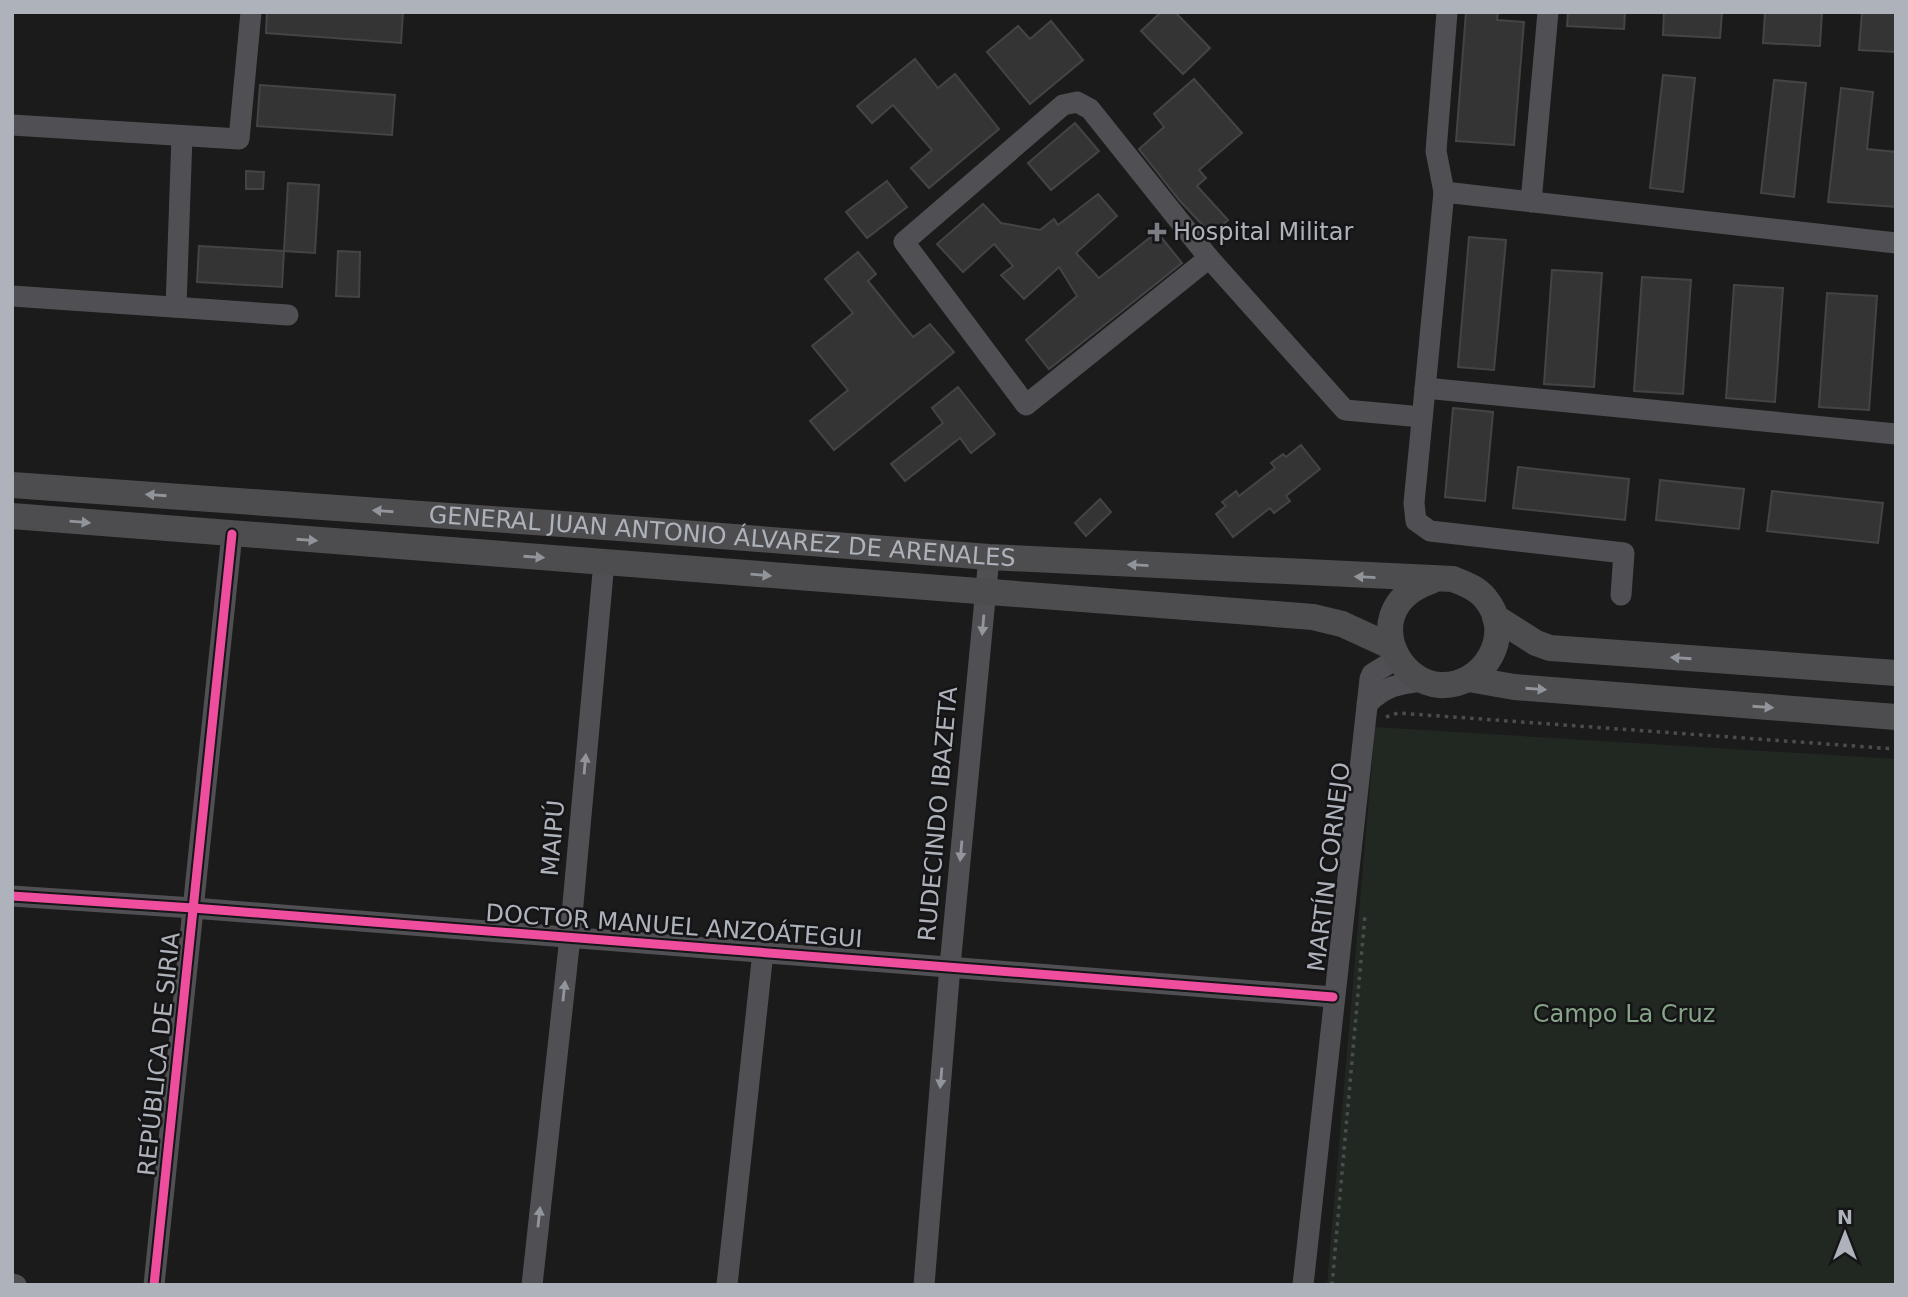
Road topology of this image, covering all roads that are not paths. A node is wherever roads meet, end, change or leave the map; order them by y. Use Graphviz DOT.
graph roads {
  1 [pos="251,12"];
  2 [pos="1447,12"];
  3 [pos="1548,12"];
  4 [pos="12,125"];
  5 [pos="182,135"];
  6 [pos="1444,192"];
  7 [pos="1531,202"];
  8 [pos="1896,243"];
  9 [pos="1209,258"];
  10 [pos="12,296"];
  11 [pos="176,307"];
  12 [pos="288,315"];
  13 [pos="1425,388"];
  14 [pos="1422,417"];
  15 [pos="1896,435"];
  16 [pos="12,485"];
  17 [pos="12,516"];
  18 [pos="232,534"];
  19 [pos="989,557"];
  20 [pos="604,562"];
  21 [pos="1433,580"];
  22 [pos="986,593"];
  23 [pos="1621,595"];
  24 [pos="1495,617"];
  25 [pos="1395,652"];
  26 [pos="1896,673"];
  27 [pos="1469,679"];
  28 [pos="1422,681"];
  29 [pos="1367,704"];
  30 [pos="1896,717"];
  31 [pos="12,896"];
  32 [pos="193,908"];
  33 [pos="570,937"];
  34 [pos="763,952"];
  35 [pos="950,967"];
  36 [pos="1333,998"];
  37 [pos="154,1285"];
  38 [pos="532,1285"];
  39 [pos="727,1285"];
  40 [pos="924,1285"];
  41 [pos="1303,1285"];
  1 -- 5 [label="street"];
  2 -- 6 [label="street"];
  3 -- 7 [label="street"];
  4 -- 5 [label="street"];
  5 -- 11 [label="street"];
  6 -- 7 [label="street"];
  6 -- 13 [label="street"];
  7 -- 8 [label="street"];
  9 -- 9 [label="street"];
  9 -- 14 [label="street"];
  10 -- 11 [label="street"];
  11 -- 12 [label="street"];
  13 -- 14 [label="street"];
  13 -- 15 [label="street"];
  14 -- 23 [label="street"];
  19 -- 16 [label="main road, GENERAL JUAN ANTONIO ÁLVAREZ DE ARENALES, one-way"];
  17 -- 18 [label="main road, GENERAL JUAN ANTONIO ÁLVAREZ DE ARENALES, one-way"];
  18 -- 20 [label="main road, GENERAL JUAN ANTONIO ÁLVAREZ DE ARENALES, one-way"];
  18 -- 32 [label="street, REPÚBLICA DE SIRIA"];
  21 -- 19 [label="main road, GENERAL JUAN ANTONIO ÁLVAREZ DE ARENALES, one-way"];
  19 -- 22 [label="street, RUDECINDO IBAZETA"];
  20 -- 22 [label="main road, GENERAL JUAN ANTONIO ÁLVAREZ DE ARENALES, one-way"];
  33 -- 20 [label="street, MAIPÚ, one-way"];
  21 -- 24 [label="main road, GENERAL JUAN ANTONIO ÁLVAREZ DE ARENALES"];
  21 -- 25 [label="main road"];
  22 -- 25 [label="main road, GENERAL JUAN ANTONIO ÁLVAREZ DE ARENALES"];
  22 -- 35 [label="street, RUDECINDO IBAZETA, one-way"];
  26 -- 24 [label="main road, GENERAL JUAN ANTONIO ÁLVAREZ DE ARENALES, one-way"];
  24 -- 27 [label="main road"];
  25 -- 28 [label="main road, GENERAL JUAN ANTONIO ÁLVAREZ DE ARENALES"];
  25 -- 29 [label="street, MARTÍN CORNEJO"];
  27 -- 28 [label="main road"];
  27 -- 30 [label="main road, one-way"];
  28 -- 29 [label="street"];
  29 -- 36 [label="street, MARTÍN CORNEJO"];
  31 -- 32 [label="street, DOCTOR MANUEL ANZOÁTEGUI"];
  32 -- 33 [label="street, DOCTOR MANUEL ANZOÁTEGUI"];
  32 -- 37 [label="street, REPÚBLICA DE SIRIA"];
  33 -- 34 [label="street, DOCTOR MANUEL ANZOÁTEGUI"];
  38 -- 33 [label="street, MAIPÚ, one-way"];
  34 -- 35 [label="street, DOCTOR MANUEL ANZOÁTEGUI"];
  34 -- 39 [label="street"];
  35 -- 36 [label="street, DOCTOR MANUEL ANZOÁTEGUI"];
  35 -- 40 [label="street, RUDECINDO IBAZETA, one-way"];
  36 -- 41 [label="street, MARTÍN CORNEJO"];
}
